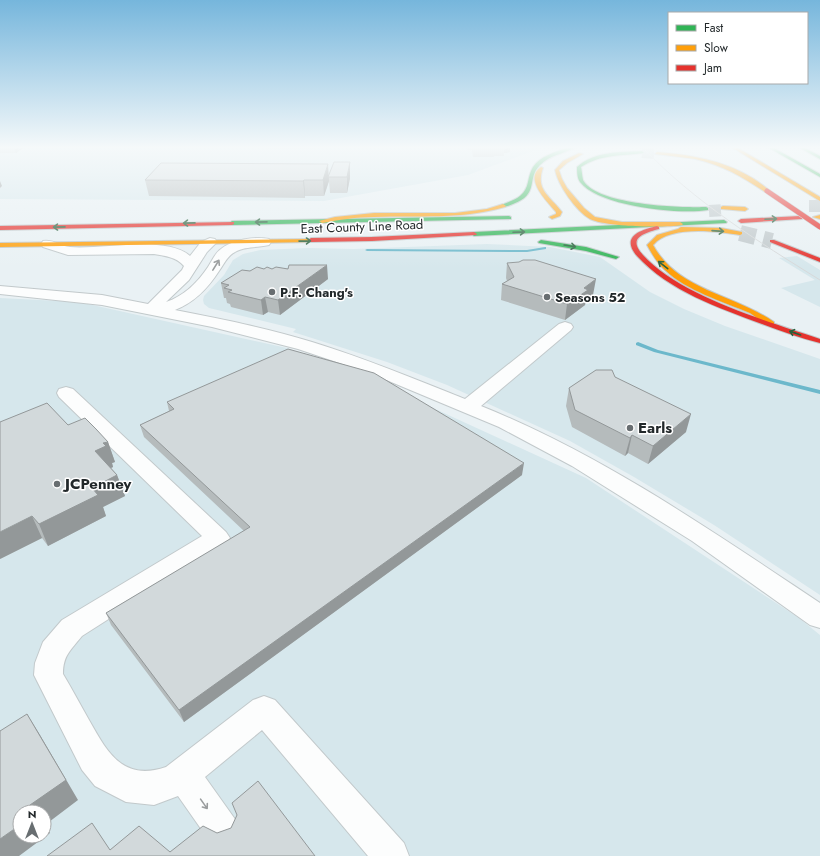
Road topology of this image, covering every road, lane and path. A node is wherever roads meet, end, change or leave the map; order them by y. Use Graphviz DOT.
graph roads {
  1 [pos="528,188"];
  2 [pos="539,188"];
  3 [pos="548,188"];
  4 [pos="564,188"];
  5 [pos="590,188"];
  6 [pos="761,188"];
  7 [pos="802,188"];
  8 [pos="820,199"];
  9 [pos="724,209"];
  10 [pos="749,209"];
  11 [pos="626,214"];
  12 [pos="641,214"];
  13 [pos="572,216"];
  14 [pos="589,216"];
  15 [pos="520,218"];
  16 [pos="800,218"];
  17 [pos="497,219"];
  18 [pos="322,221"];
  19 [pos="741,221"];
  20 [pos="724,222"];
  21 [pos="681,224"];
  22 [pos="820,226"];
  23 [pos="634,227"];
  24 [pos="0,228"];
  25 [pos="656,228"];
  26 [pos="590,229"];
  27 [pos="696,230"];
  28 [pos="740,233"];
  29 [pos="322,240"];
  30 [pos="772,240"];
  31 [pos="280,241"];
  32 [pos="210,242"];
  33 [pos="48,244"];
  34 [pos="0,245"];
  35 [pos="616,257"];
  36 [pos="820,260"];
  37 [pos="625,264"];
  38 [pos="188,271"];
  39 [pos="0,290"];
  40 [pos="192,295"];
  41 [pos="102,300"];
  42 [pos="157,310"];
  43 [pos="213,322"];
  44 [pos="741,324"];
  45 [pos="771,324"];
  46 [pos="565,327"];
  47 [pos="820,341"];
  48 [pos="820,351"];
  49 [pos="66,393"];
  50 [pos="468,407"];
  51 [pos="820,617"];
  52 [pos="183,774"];
  53 [pos="225,834"];
  54 [pos="390,856"];
  1 -- 18 [label="main road"];
  2 -- 13 [label="main road"];
  3 -- 13 [label="main road"];
  4 -- 14 [label="main road"];
  5 -- 12 [label="main road"];
  6 -- 22 [label="main road, bridge"];
  7 -- 8 [label="main road"];
  9 -- 10 [label="main road"];
  11 -- 14 [label="main road"];
  13 -- 14 [label="main road"];
  13 -- 26 [label="main road"];
  14 -- 21 [label="main road"];
  15 -- 17 [label="main road, East County Line Road"];
  19 -- 16 [label="main road, one-way"];
  17 -- 18 [label="main road, East County Line Road"];
  17 -- 32 [label="main road"];
  18 -- 24 [label="main road, East County Line Road, one-way"];
  20 -- 21 [label="main road, East County Line Road"];
  21 -- 23 [label="main road, East County Line Road"];
  21 -- 25 [label="main road"];
  23 -- 25 [label="main road"];
  23 -- 26 [label="main road, East County Line Road"];
  25 -- 27 [label="main road"];
  25 -- 45 [label="main road"];
  29 -- 26 [label="main road, East County Line Road, one-way"];
  26 -- 35 [label="main road"];
  27 -- 28 [label="main road, one-way"];
  45 -- 27 [label="main road, one-way"];
  31 -- 29 [label="main road, East County Line Road, one-way"];
  29 -- 35 [label="main road, one-way"];
  30 -- 36 [label="main road"];
  31 -- 32 [label="main road, East County Line Road"];
  40 -- 31 [label="street, one-way"];
  32 -- 33 [label="main road, East County Line Road"];
  32 -- 38 [label="street"];
  33 -- 34 [label="main road, East County Line Road"];
  33 -- 38 [label="street"];
  35 -- 37 [label="main road"];
  38 -- 41 [label="street"];
  38 -- 42 [label="street"];
  39 -- 41 [label="street"];
  40 -- 42 [label="street"];
  40 -- 43 [label="street"];
  41 -- 42 [label="street"];
  42 -- 43 [label="street"];
  43 -- 50 [label="street"];
  44 -- 48 [label="main road"];
  47 -- 45 [label="main road, one-way"];
  46 -- 50 [label="street"];
  49 -- 52 [label="street"];
  50 -- 51 [label="street"];
  52 -- 53 [label="street, one-way"];
  52 -- 54 [label="street"];
}
